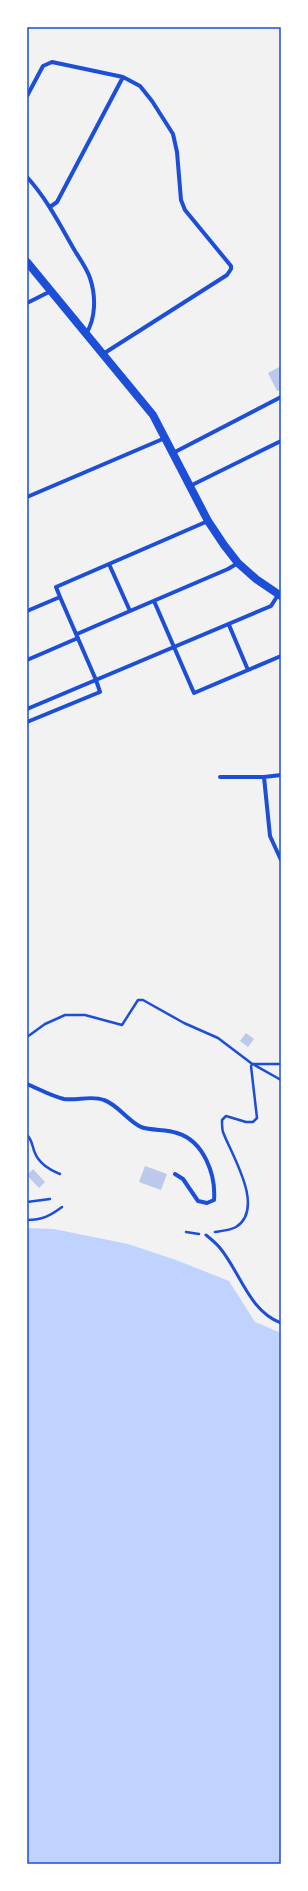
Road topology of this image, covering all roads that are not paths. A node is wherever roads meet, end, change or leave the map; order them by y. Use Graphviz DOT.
graph roads {
  1 [pos="123,77"];
  2 [pos="27,96"];
  3 [pos="27,177"];
  4 [pos="50,207"];
  5 [pos="27,262"];
  6 [pos="51,291"];
  7 [pos="27,303"];
  8 [pos="86,334"];
  9 [pos="103,354"];
  10 [pos="281,398"];
  11 [pos="165,437"];
  12 [pos="281,441"];
  13 [pos="173,452"];
  14 [pos="190,486"];
  15 [pos="27,497"];
  16 [pos="208,521"];
  17 [pos="238,563"];
  18 [pos="109,564"];
  19 [pos="280,596"];
  20 [pos="60,597"];
  21 [pos="154,601"];
  22 [pos="27,611"];
  23 [pos="130,611"];
  24 [pos="229,625"];
  25 [pos="77,636"];
  26 [pos="173,648"];
  27 [pos="281,656"];
  28 [pos="27,660"];
  29 [pos="248,670"];
  30 [pos="96,680"];
  31 [pos="27,709"];
  32 [pos="27,722"];
  33 [pos="281,775"];
  34 [pos="220,777"];
  35 [pos="264,777"];
  36 [pos="281,860"];
  37 [pos="27,1084"];
  38 [pos="175,1174"];
  39 [pos="206,1235"];
  40 [pos="281,1323"];
  1 -- 2 [label="street"];
  1 -- 4 [label="street"];
  1 -- 9 [label="street"];
  3 -- 4 [label="street"];
  4 -- 8 [label="street"];
  5 -- 6 [label="main road"];
  6 -- 7 [label="street"];
  6 -- 8 [label="main road"];
  8 -- 9 [label="main road"];
  9 -- 11 [label="main road"];
  10 -- 13 [label="street"];
  11 -- 13 [label="main road"];
  11 -- 15 [label="street"];
  12 -- 14 [label="street"];
  13 -- 14 [label="main road"];
  14 -- 16 [label="main road"];
  16 -- 17 [label="main road"];
  16 -- 18 [label="street"];
  17 -- 19 [label="main road"];
  17 -- 21 [label="street"];
  18 -- 20 [label="street"];
  18 -- 23 [label="street"];
  19 -- 24 [label="street"];
  20 -- 22 [label="street"];
  20 -- 25 [label="street"];
  21 -- 23 [label="street"];
  21 -- 26 [label="street"];
  23 -- 25 [label="street"];
  24 -- 26 [label="street"];
  24 -- 29 [label="street"];
  25 -- 28 [label="street"];
  25 -- 30 [label="street"];
  26 -- 29 [label="street"];
  26 -- 30 [label="street"];
  27 -- 29 [label="street"];
  30 -- 31 [label="street"];
  30 -- 32 [label="street"];
  33 -- 35 [label="street"];
  34 -- 35 [label="street"];
  35 -- 36 [label="street"];
  37 -- 38 [label="street"];
  39 -- 40 [label="lane"];
}
